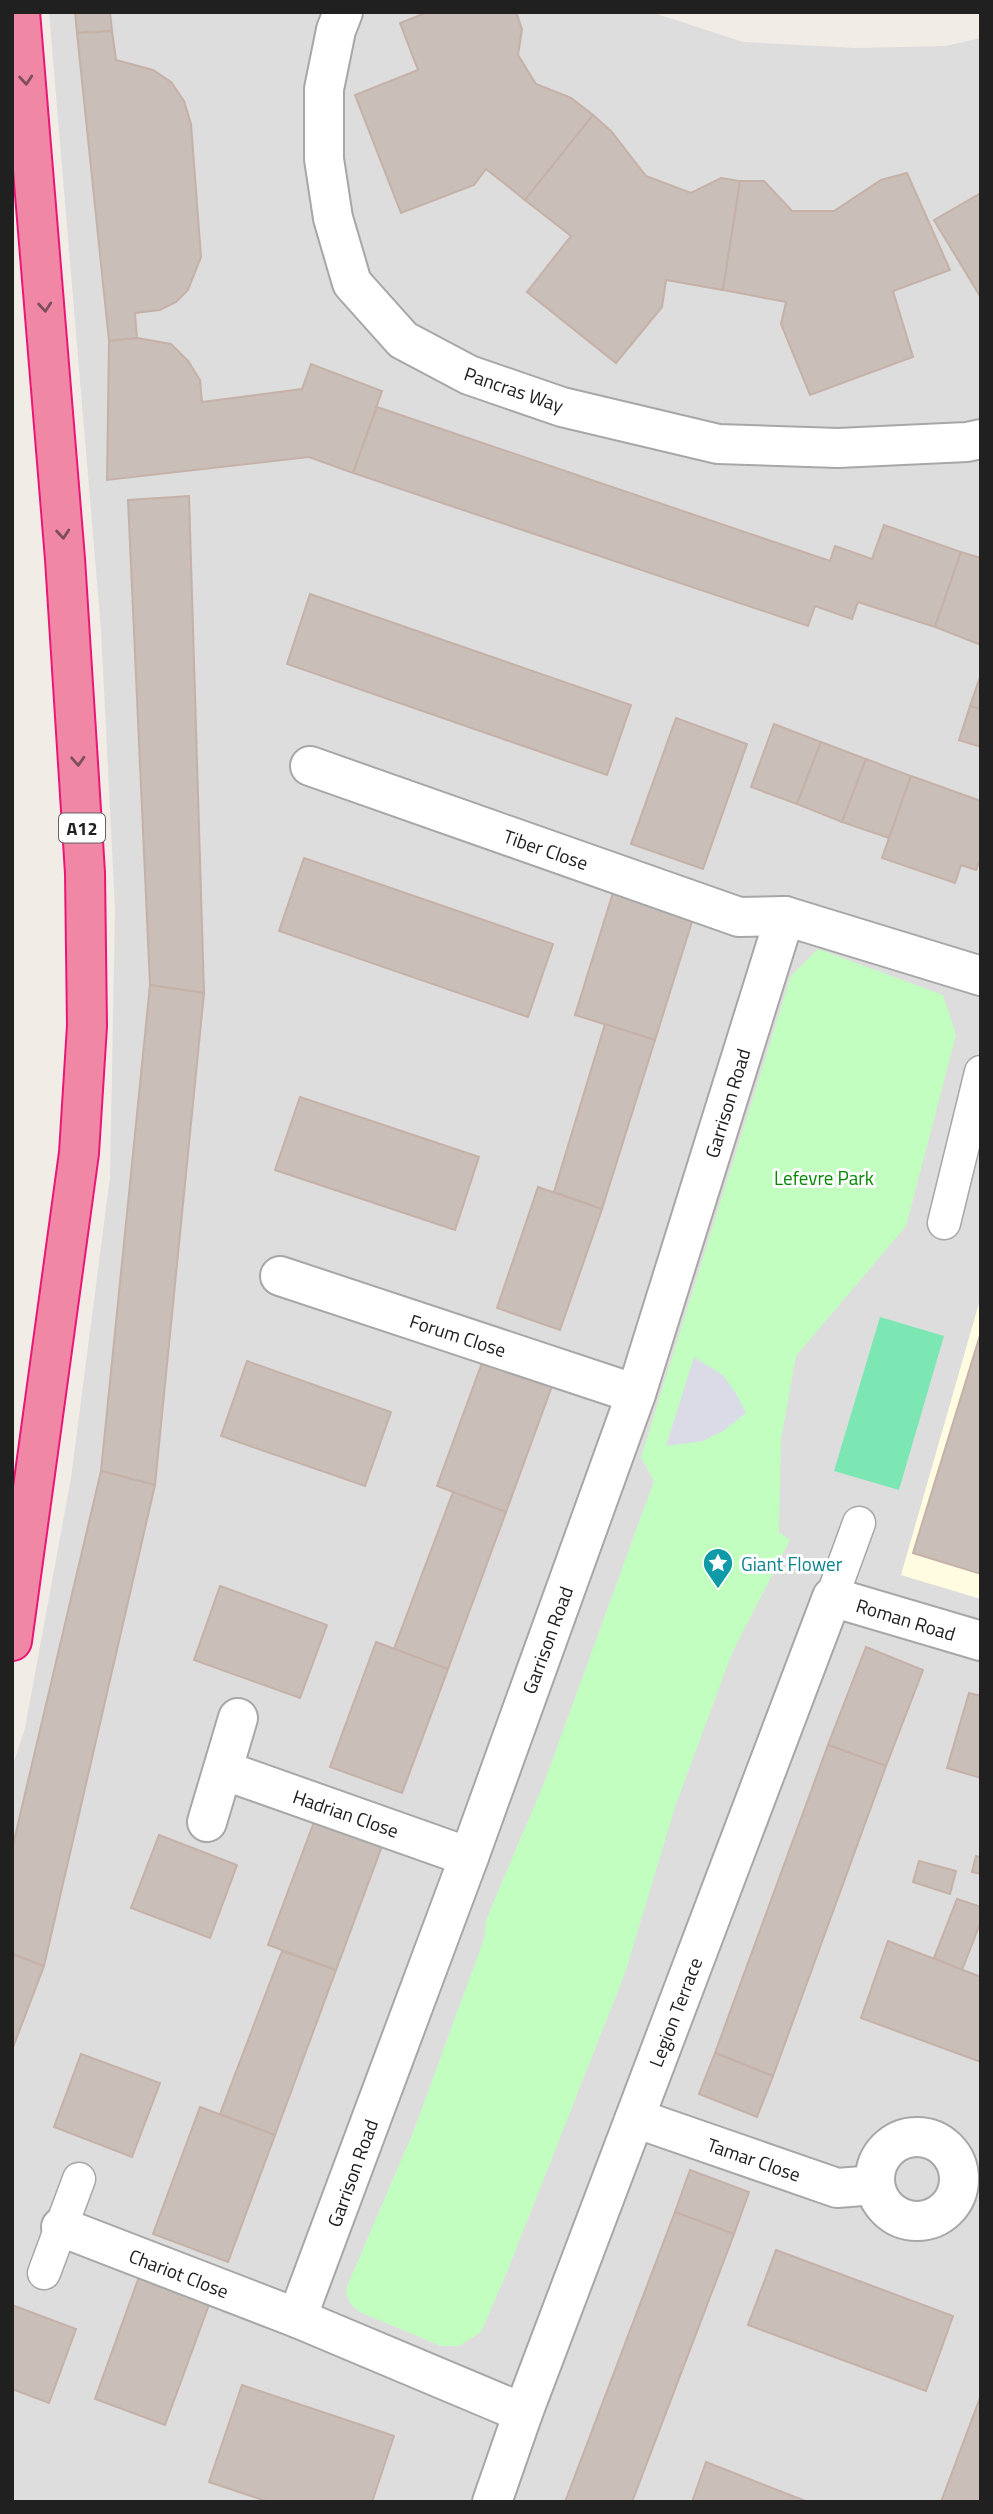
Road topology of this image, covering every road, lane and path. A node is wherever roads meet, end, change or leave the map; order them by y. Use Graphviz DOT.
graph roads {
  1 [pos="20,12"];
  2 [pos="343,12"];
  3 [pos="981,439"];
  4 [pos="310,766"];
  5 [pos="785,916"];
  6 [pos="981,976"];
  7 [pos="981,1072"];
  8 [pos="944,1223"];
  9 [pos="280,1276"];
  10 [pos="636,1394"];
  11 [pos="859,1523"];
  12 [pos="832,1597"];
  13 [pos="12,1641"];
  14 [pos="981,1641"];
  15 [pos="239,1718"];
  16 [pos="223,1770"];
  17 [pos="207,1822"];
  18 [pos="469,1857"];
  19 [pos="635,2118"];
  20 [pos="79,2179"];
  21 [pos="875,2185"];
  22 [pos="61,2227"];
  23 [pos="44,2273"];
  24 [pos="297,2318"];
  25 [pos="523,2413"];
  26 [pos="492,2502"];
  1 -- 13 [label="highway, A12, one-way"];
  2 -- 3 [label="street, Pancras Way"];
  4 -- 5 [label="street, Tiber Close"];
  5 -- 6 [label="street"];
  5 -- 10 [label="street, Garrison Road"];
  7 -- 8 [label="lane"];
  9 -- 10 [label="street, Forum Close"];
  10 -- 18 [label="street, Garrison Road"];
  11 -- 12 [label="lane, Legion Terrace"];
  12 -- 14 [label="street, Roman Road"];
  12 -- 19 [label="street, Legion Terrace"];
  15 -- 16 [label="street"];
  16 -- 17 [label="street"];
  16 -- 18 [label="street, Hadrian Close"];
  18 -- 24 [label="street, Garrison Road"];
  19 -- 21 [label="street, Tamar Close"];
  19 -- 25 [label="street, Legion Terrace"];
  20 -- 22 [label="lane"];
  22 -- 23 [label="lane"];
  22 -- 24 [label="street, Chariot Close"];
  24 -- 25 [label="street"];
  25 -- 26 [label="street, Legion Terrace"];
}
